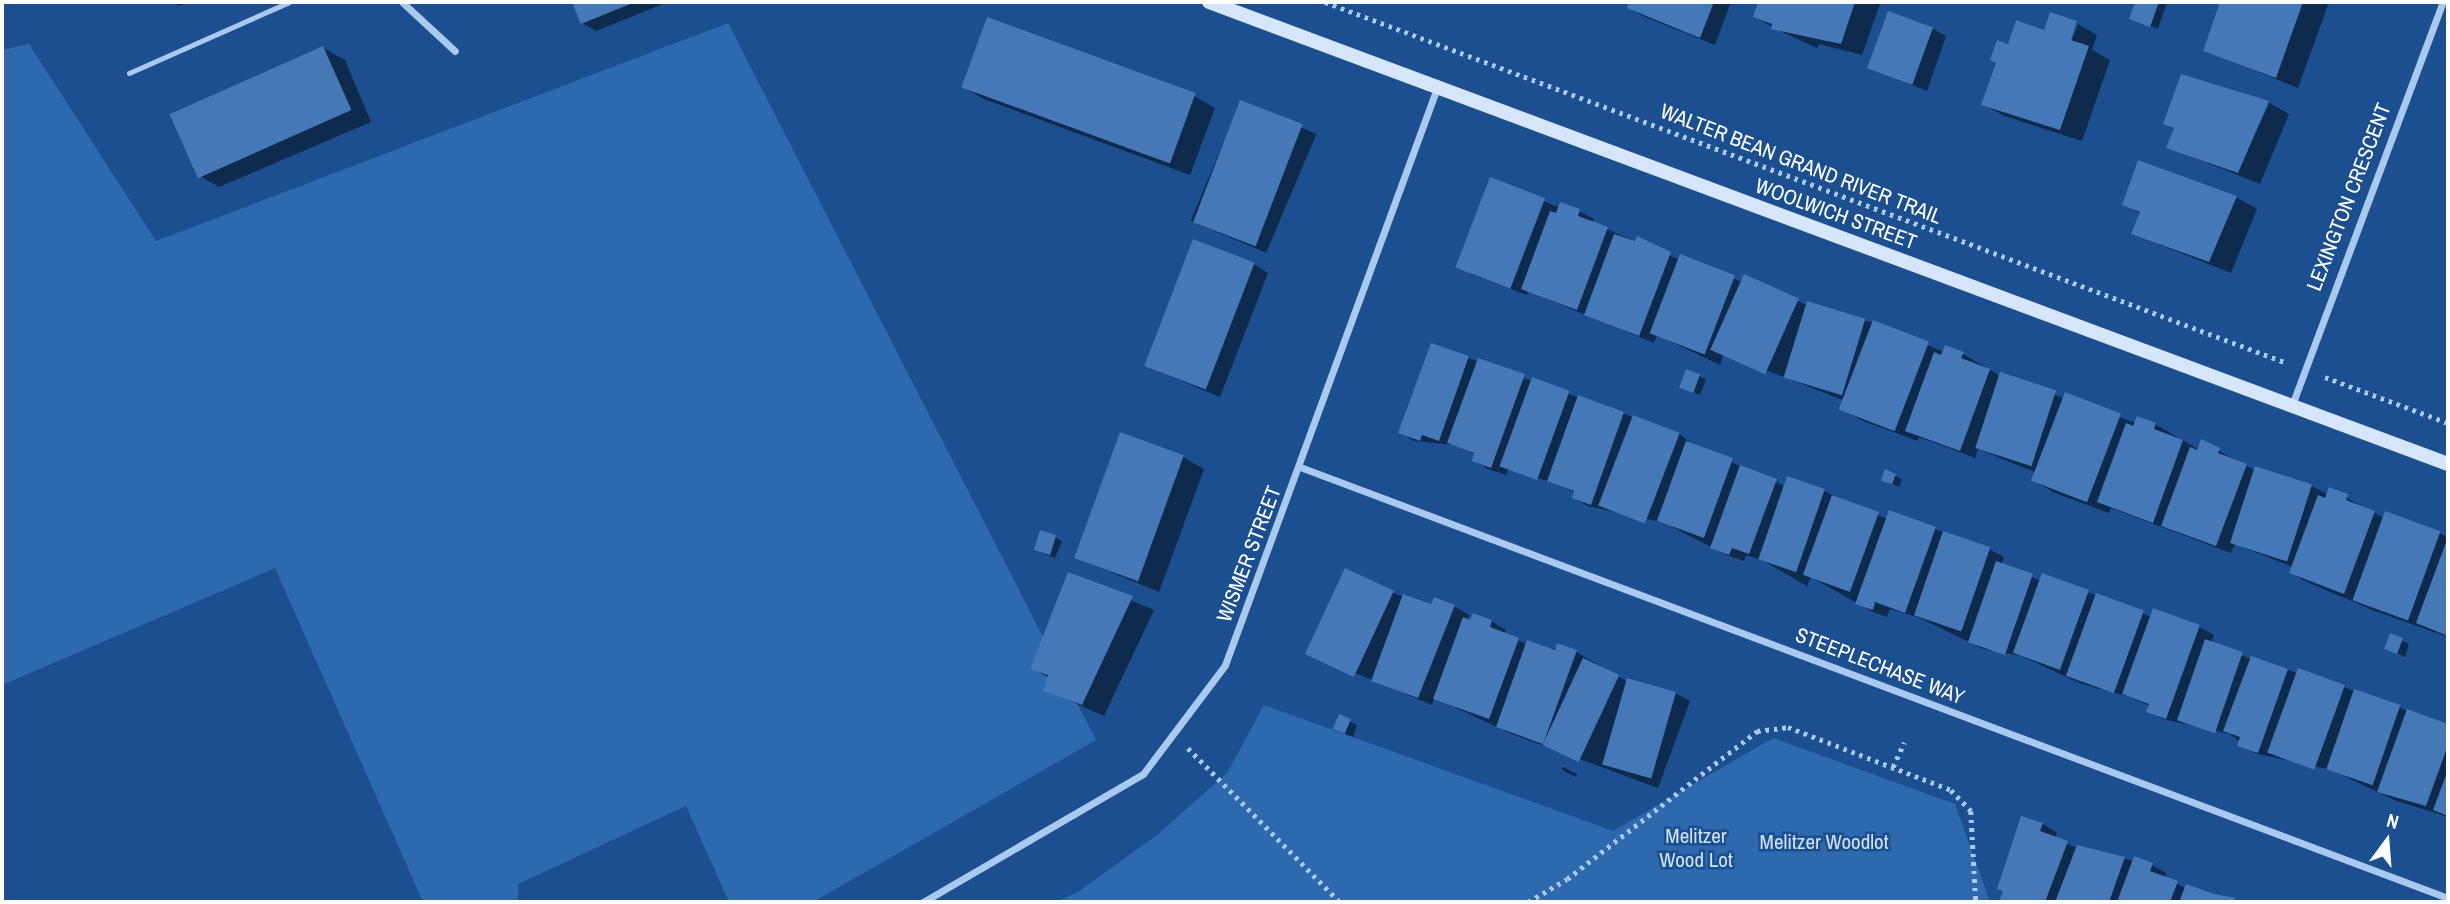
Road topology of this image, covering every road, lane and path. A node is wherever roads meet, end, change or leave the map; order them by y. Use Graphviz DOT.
graph roads {
  1 [pos="289,2"];
  2 [pos="402,2"];
  3 [pos="1209,2"];
  4 [pos="1325,2"];
  5 [pos="2443,2"];
  6 [pos="455,51"];
  7 [pos="129,73"];
  8 [pos="1437,88"];
  9 [pos="2266,356"];
  10 [pos="2342,383"];
  11 [pos="2292,406"];
  12 [pos="2448,423"];
  13 [pos="2448,464"];
  14 [pos="1300,467"];
  15 [pos="1173,733"];
  16 [pos="1904,742"];
  17 [pos="1893,767"];
  18 [pos="2448,898"];
  19 [pos="923,902"];
  20 [pos="1340,902"];
  21 [pos="1528,902"];
  22 [pos="1976,902"];
  1 -- 7 [label="lane"];
  2 -- 6 [label="street"];
  3 -- 8 [label="street, WOOLWICH STREET"];
  4 -- 9 [label="path, WALTER BEAN GRAND RIVER TRAIL"];
  5 -- 11 [label="street, LEXINGTON CRESCENT"];
  8 -- 11 [label="street, WOOLWICH STREET"];
  8 -- 14 [label="street, WISMER STREET"];
  10 -- 12 [label="path"];
  11 -- 13 [label="street, WOOLWICH STREET"];
  14 -- 15 [label="street, WISMER STREET"];
  14 -- 18 [label="street, STEEPLECHASE WAY"];
  15 -- 19 [label="street, WISMER STREET"];
  15 -- 20 [label="path"];
  16 -- 17 [label="path"];
  17 -- 21 [label="path"];
  17 -- 22 [label="path"];
}
